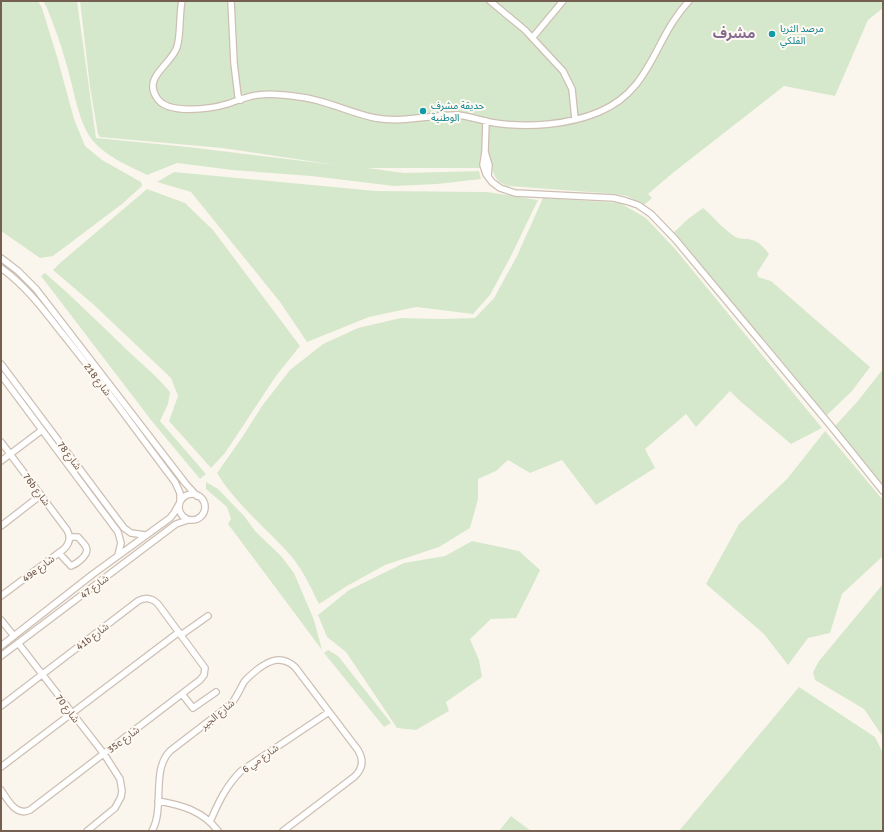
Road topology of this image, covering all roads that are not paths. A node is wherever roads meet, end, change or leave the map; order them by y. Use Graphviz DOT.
graph roads {
  1 [pos="182,1"];
  2 [pos="231,1"];
  3 [pos="490,1"];
  4 [pos="563,1"];
  5 [pos="689,1"];
  6 [pos="533,37"];
  7 [pos="241,100"];
  8 [pos="575,119"];
  9 [pos="486,122"];
  10 [pos="1,258"];
  11 [pos="1,268"];
  12 [pos="1,364"];
  13 [pos="1,372"];
  14 [pos="1,376"];
  15 [pos="16,383"];
  16 [pos="25,408"];
  17 [pos="42,417"];
  18 [pos="42,430"];
  19 [pos="1,442"];
  20 [pos="10,454"];
  21 [pos="1,461"];
  22 [pos="883,491"];
  23 [pos="41,495"];
  24 [pos="198,496"];
  25 [pos="180,502"];
  26 [pos="188,520"];
  27 [pos="1,526"];
  28 [pos="145,535"];
  29 [pos="70,537"];
  30 [pos="59,553"];
  31 [pos="118,556"];
  32 [pos="1,596"];
  33 [pos="208,616"];
  34 [pos="1,620"];
  35 [pos="180,633"];
  36 [pos="14,636"];
  37 [pos="18,643"];
  38 [pos="1,646"];
  39 [pos="1,656"];
  40 [pos="42,674"];
  41 [pos="216,692"];
  42 [pos="182,694"];
  43 [pos="1,706"];
  44 [pos="330,712"];
  45 [pos="72,713"];
  46 [pos="358,750"];
  47 [pos="104,754"];
  48 [pos="1,767"];
  49 [pos="1,790"];
  50 [pos="158,801"];
  51 [pos="210,822"];
  52 [pos="87,831"];
  53 [pos="152,831"];
  54 [pos="218,831"];
  55 [pos="278,831"];
  56 [pos="283,831"];
  1 -- 7 [label="street"];
  2 -- 7 [label="street"];
  3 -- 6 [label="street"];
  4 -- 6 [label="street"];
  5 -- 8 [label="street"];
  6 -- 8 [label="street"];
  7 -- 9 [label="street"];
  8 -- 9 [label="street"];
  9 -- 22 [label="street"];
  10 -- 24 [label="street"];
  11 -- 25 [label="street, شارع 218"];
  12 -- 15 [label="street, شارع 78"];
  13 -- 15 [label="street"];
  14 -- 16 [label="street, شارع 78"];
  15 -- 17 [label="street, شارع 78"];
  16 -- 17 [label="street"];
  16 -- 18 [label="street, شارع 78"];
  17 -- 28 [label="street, شارع 78"];
  18 -- 20 [label="street"];
  18 -- 31 [label="street, شارع 78"];
  19 -- 20 [label="street, 76b شارع"];
  20 -- 21 [label="street"];
  20 -- 23 [label="street, 76b شارع"];
  23 -- 27 [label="street"];
  23 -- 29 [label="street, 76b شارع"];
  24 -- 25 [label="street"];
  24 -- 26 [label="street"];
  25 -- 26 [label="street"];
  25 -- 28 [label="street, شارع 47"];
  26 -- 37 [label="street, شارع 47"];
  28 -- 31 [label="street, شارع 47"];
  29 -- 30 [label="street, 49e شارع"];
  29 -- 30 [label="street"];
  30 -- 32 [label="street, 49e شارع"];
  31 -- 36 [label="street, شارع 47"];
  33 -- 35 [label="street"];
  34 -- 36 [label="street"];
  35 -- 40 [label="street, 41b شارع"];
  35 -- 42 [label="street, 35c شارع"];
  35 -- 45 [label="street"];
  36 -- 38 [label="street, شارع 47"];
  37 -- 39 [label="street, شارع 47"];
  37 -- 40 [label="street, شارع 70"];
  40 -- 43 [label="street, 41b شارع"];
  40 -- 45 [label="street, شارع 70"];
  41 -- 42 [label="street"];
  42 -- 47 [label="street, 35c شارع"];
  44 -- 46 [label="street, شارع الجير"];
  44 -- 50 [label="street, شارع الجير"];
  44 -- 51 [label="street, شارع مي 6"];
  45 -- 47 [label="street, شارع 70"];
  45 -- 48 [label="street"];
  46 -- 55 [label="street"];
  46 -- 56 [label="street, شارع الجير"];
  47 -- 49 [label="street, 35c شارع"];
  47 -- 52 [label="street, شارع 70"];
  50 -- 51 [label="street"];
  50 -- 53 [label="street, شارع الجير"];
  51 -- 54 [label="street"];
}
